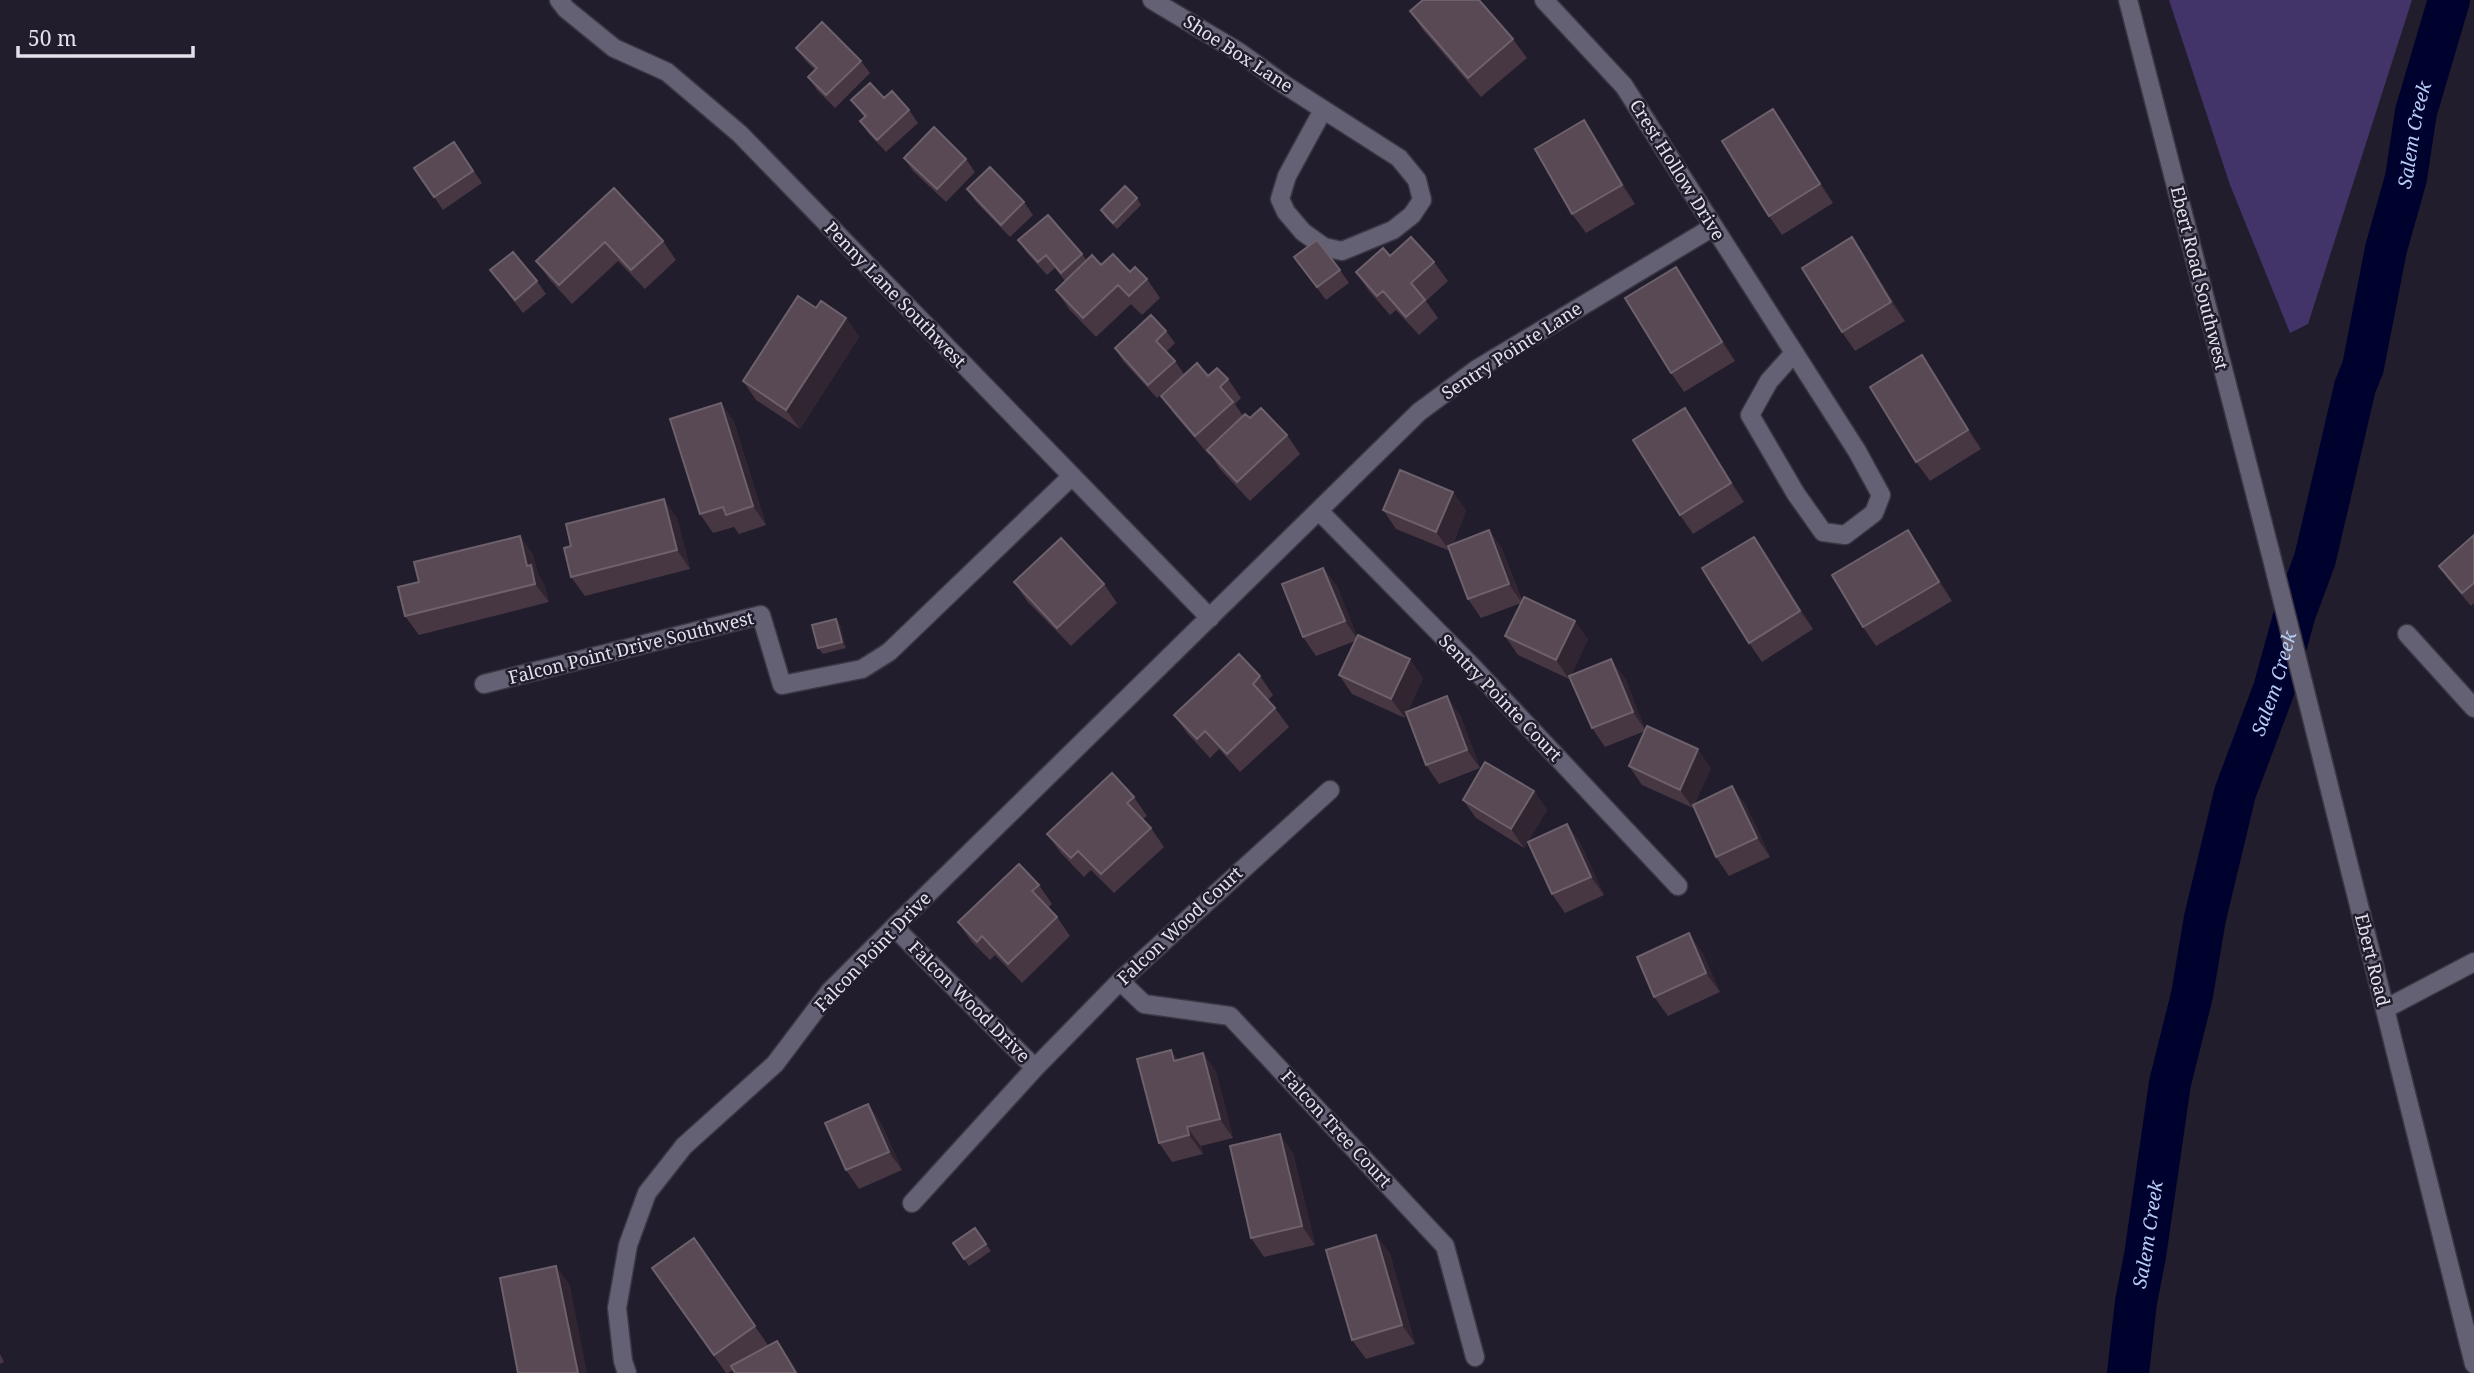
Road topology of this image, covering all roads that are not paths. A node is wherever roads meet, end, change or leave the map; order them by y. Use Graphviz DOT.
graph roads {
  1 [pos="559,0"];
  2 [pos="1152,0"];
  3 [pos="1544,0"];
  4 [pos="2128,0"];
  5 [pos="1323,110"];
  6 [pos="1713,226"];
  7 [pos="1794,353"];
  8 [pos="1071,477"];
  9 [pos="1320,512"];
  10 [pos="2271,555"];
  11 [pos="1210,618"];
  12 [pos="2407,634"];
  13 [pos="484,684"];
  14 [pos="2474,708"];
  15 [pos="1331,790"];
  16 [pos="1678,886"];
  17 [pos="894,927"];
  18 [pos="2474,962"];
  19 [pos="1120,981"];
  20 [pos="2385,1009"];
  21 [pos="1035,1068"];
  22 [pos="912,1203"];
  23 [pos="1475,1357"];
  24 [pos="2474,1364"];
  25 [pos="627,1373"];
  1 -- 8 [label="street, Penny Lane Southwest"];
  2 -- 5 [label="street, Shoe Box Lane"];
  3 -- 6 [label="street, Crest Hollow Drive"];
  4 -- 10 [label="street, Ebert Road Southwest"];
  5 -- 5 [label="street, Shoe Box Lane"];
  6 -- 7 [label="street, Crest Hollow Drive"];
  6 -- 9 [label="street, Sentry Pointe Lane"];
  7 -- 7 [label="street, Crest Hollow Drive"];
  8 -- 11 [label="street, Penny Lane Southwest"];
  8 -- 13 [label="street, Falcon Point Drive Southwest"];
  9 -- 11 [label="street, Sentry Pointe Lane"];
  9 -- 16 [label="street, Sentry Pointe Court"];
  10 -- 20 [label="street, Ebert Road"];
  11 -- 17 [label="street, Falcon Point Drive"];
  12 -- 14 [label="street"];
  15 -- 19 [label="street, Falcon Wood Court"];
  17 -- 21 [label="street, Falcon Wood Drive"];
  17 -- 25 [label="street, Falcon Point Drive"];
  18 -- 20 [label="street"];
  19 -- 21 [label="street, Falcon Wood Court"];
  19 -- 23 [label="street, Falcon Tree Court"];
  20 -- 24 [label="street, Ebert Road"];
  21 -- 22 [label="street, Falcon Wood Drive"];
}
